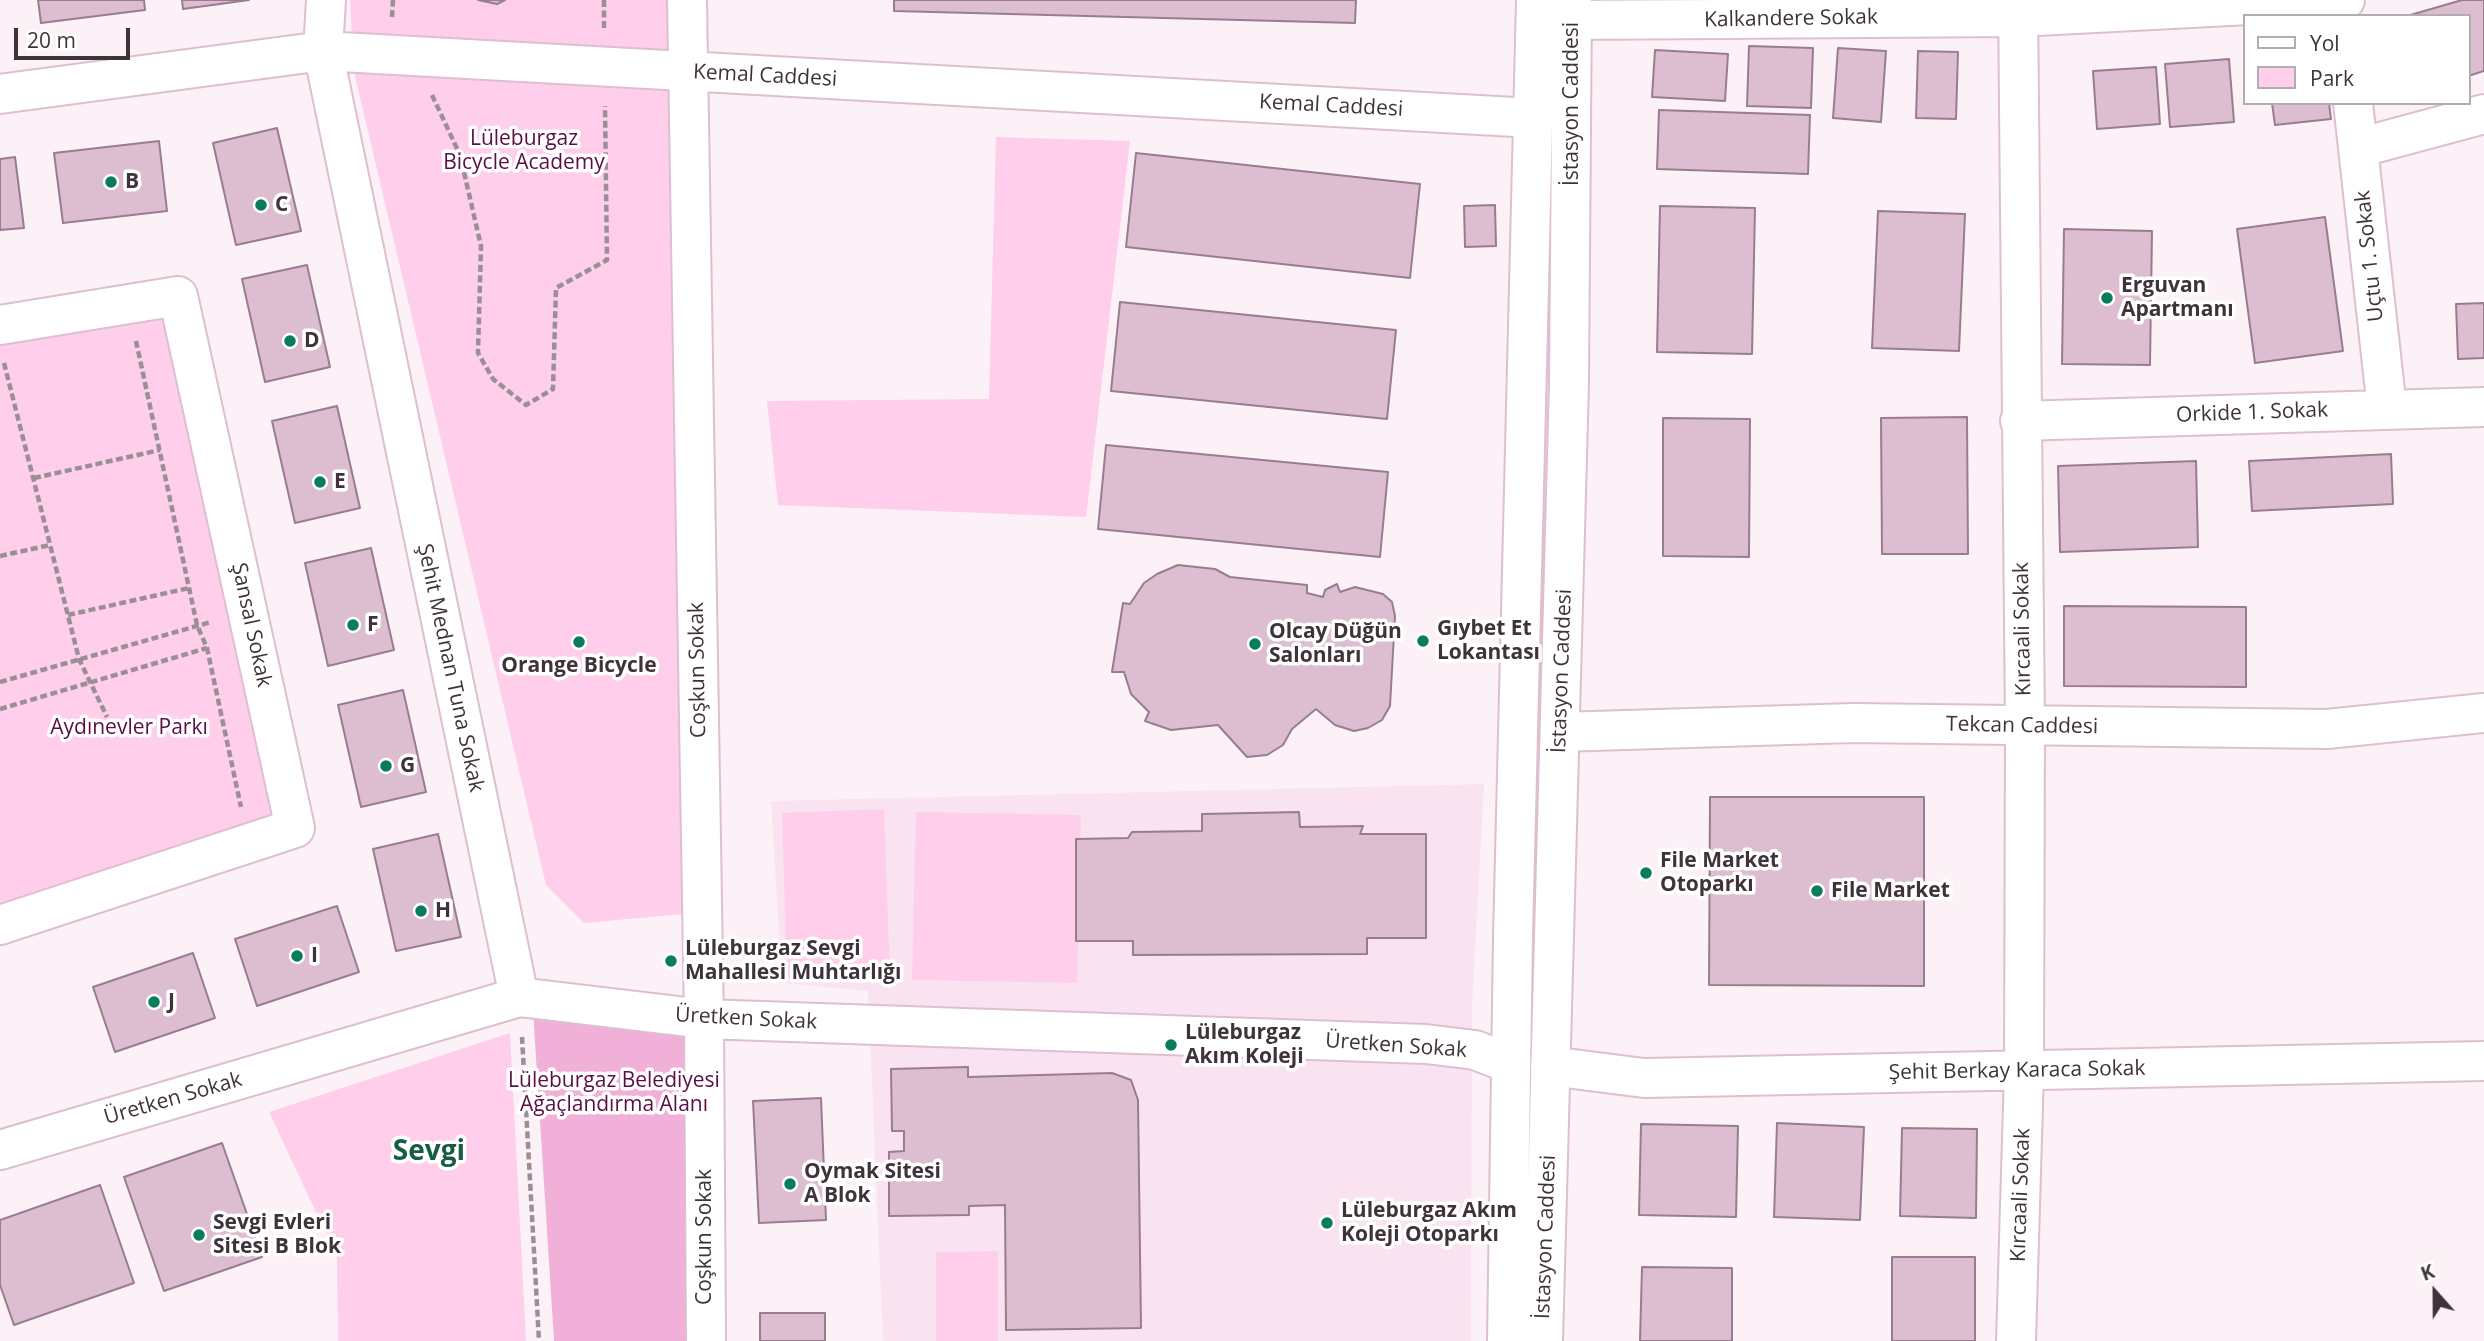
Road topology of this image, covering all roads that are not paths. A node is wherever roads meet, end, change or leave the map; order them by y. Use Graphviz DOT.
graph roads {
  1 [pos="326,0"];
  2 [pos="687,0"];
  3 [pos="1536,0"];
  4 [pos="2343,6"];
  5 [pos="2018,8"];
  6 [pos="1572,10"];
  7 [pos="323,51"];
  8 [pos="687,72"];
  9 [pos="0,94"];
  10 [pos="2353,105"];
  11 [pos="2484,114"];
  12 [pos="1533,118"];
  13 [pos="1572,120"];
  14 [pos="2358,148"];
  15 [pos="1,340"];
  16 [pos="2484,407"];
  17 [pos="2387,409"];
  18 [pos="2020,421"];
  19 [pos="2484,713"];
  20 [pos="2025,726"];
  21 [pos="1560,732"];
  22 [pos="0,925"];
  23 [pos="519,997"];
  24 [pos="704,1019"];
  25 [pos="2484,1061"];
  26 [pos="1511,1064"];
  27 [pos="1550,1066"];
  28 [pos="2024,1071"];
  29 [pos="0,1150"];
  30 [pos="706,1341"];
  31 [pos="1507,1341"];
  32 [pos="1543,1341"];
  33 [pos="2017,1341"];
  1 -- 7 [label="street, Şehit Mednan Tuna Sokak"];
  2 -- 8 [label="street, Coşkun Sokak"];
  3 -- 12 [label="street, İstasyon Caddesi"];
  4 -- 5 [label="street, Kalkandere Sokak"];
  5 -- 6 [label="street, Kalkandere Sokak"];
  5 -- 18 [label="street, Kırcaali Sokak"];
  6 -- 13 [label="street, İstasyon Caddesi"];
  7 -- 8 [label="street, Kemal Caddesi"];
  7 -- 9 [label="street, Kemal Caddesi"];
  7 -- 23 [label="street, Şehit Mednan Tuna Sokak"];
  8 -- 12 [label="street, Kemal Caddesi"];
  8 -- 24 [label="street, Coşkun Sokak"];
  10 -- 14 [label="street, Uçtu 1. Sokak"];
  11 -- 14 [label="street"];
  12 -- 13 [label="street, Kemal Caddesi"];
  12 -- 26 [label="street, İstasyon Caddesi"];
  13 -- 21 [label="street, İstasyon Caddesi"];
  14 -- 17 [label="street, Uçtu 1. Sokak"];
  15 -- 22 [label="street, Şansal Sokak"];
  16 -- 17 [label="street, Orkide 1. Sokak"];
  17 -- 18 [label="street, Orkide 1. Sokak"];
  18 -- 20 [label="street, Kırcaali Sokak"];
  19 -- 20 [label="street, Tekcan Caddesi"];
  20 -- 21 [label="street, Tekcan Caddesi"];
  20 -- 28 [label="street, Kırcaali Sokak"];
  21 -- 27 [label="street, İstasyon Caddesi"];
  23 -- 24 [label="street, Üretken Sokak"];
  23 -- 29 [label="street, Üretken Sokak"];
  24 -- 26 [label="street, Üretken Sokak"];
  24 -- 30 [label="street, Coşkun Sokak"];
  25 -- 28 [label="street, Şehit Berkay Karaca Sokak"];
  26 -- 27 [label="street, Üretken Sokak"];
  26 -- 31 [label="street, İstasyon Caddesi"];
  27 -- 28 [label="street, Şehit Berkay Karaca Sokak"];
  27 -- 32 [label="street, İstasyon Caddesi"];
  28 -- 33 [label="street, Kırcaali Sokak"];
}
